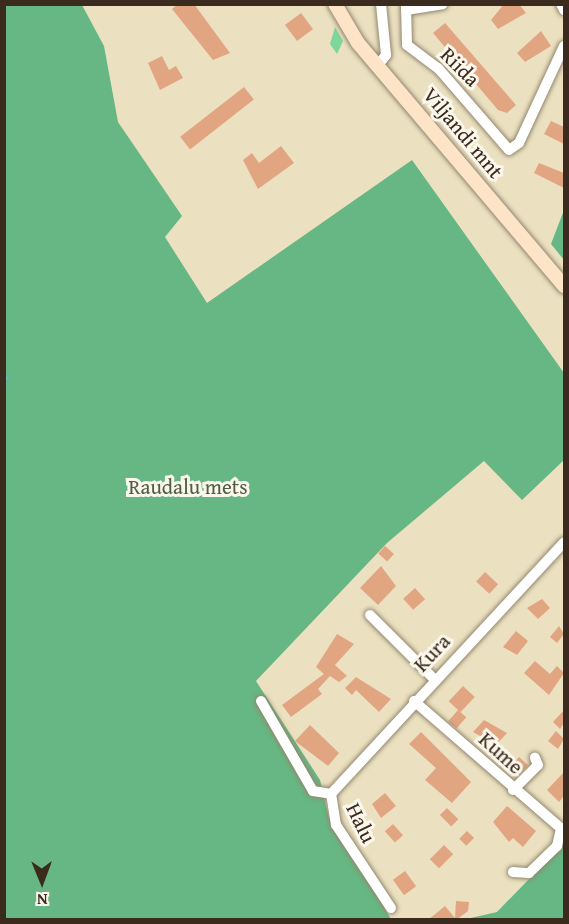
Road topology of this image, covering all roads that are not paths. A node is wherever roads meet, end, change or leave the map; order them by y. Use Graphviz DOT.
graph roads {
  1 [pos="324,4"];
  2 [pos="335,4"];
  3 [pos="381,4"];
  4 [pos="443,4"];
  5 [pos="561,4"];
  6 [pos="406,7"];
  7 [pos="564,10"];
  8 [pos="358,43"];
  9 [pos="564,46"];
  10 [pos="378,65"];
  11 [pos="564,286"];
  12 [pos="564,542"];
  13 [pos="370,615"];
  14 [pos="435,680"];
  15 [pos="261,701"];
  16 [pos="414,701"];
  17 [pos="535,758"];
  18 [pos="513,790"];
  19 [pos="331,794"];
  20 [pos="563,830"];
  21 [pos="513,872"];
  22 [pos="391,908"];
  1 -- 8 [label="main road"];
  2 -- 8 [label="main road, Viljandi mnt"];
  3 -- 10 [label="street"];
  4 -- 6 [label="street"];
  5 -- 7 [label="street"];
  6 -- 9 [label="street, Riida"];
  8 -- 10 [label="main road, Viljandi mnt"];
  10 -- 11 [label="main road, Viljandi mnt"];
  12 -- 14 [label="street, Kura"];
  13 -- 14 [label="street"];
  14 -- 16 [label="street, Kura"];
  15 -- 19 [label="street, Halu"];
  16 -- 18 [label="street, Kume"];
  16 -- 19 [label="street, Kura"];
  17 -- 18 [label="street"];
  18 -- 20 [label="street, Kume"];
  19 -- 22 [label="street, Halu"];
  20 -- 21 [label="street"];
}
